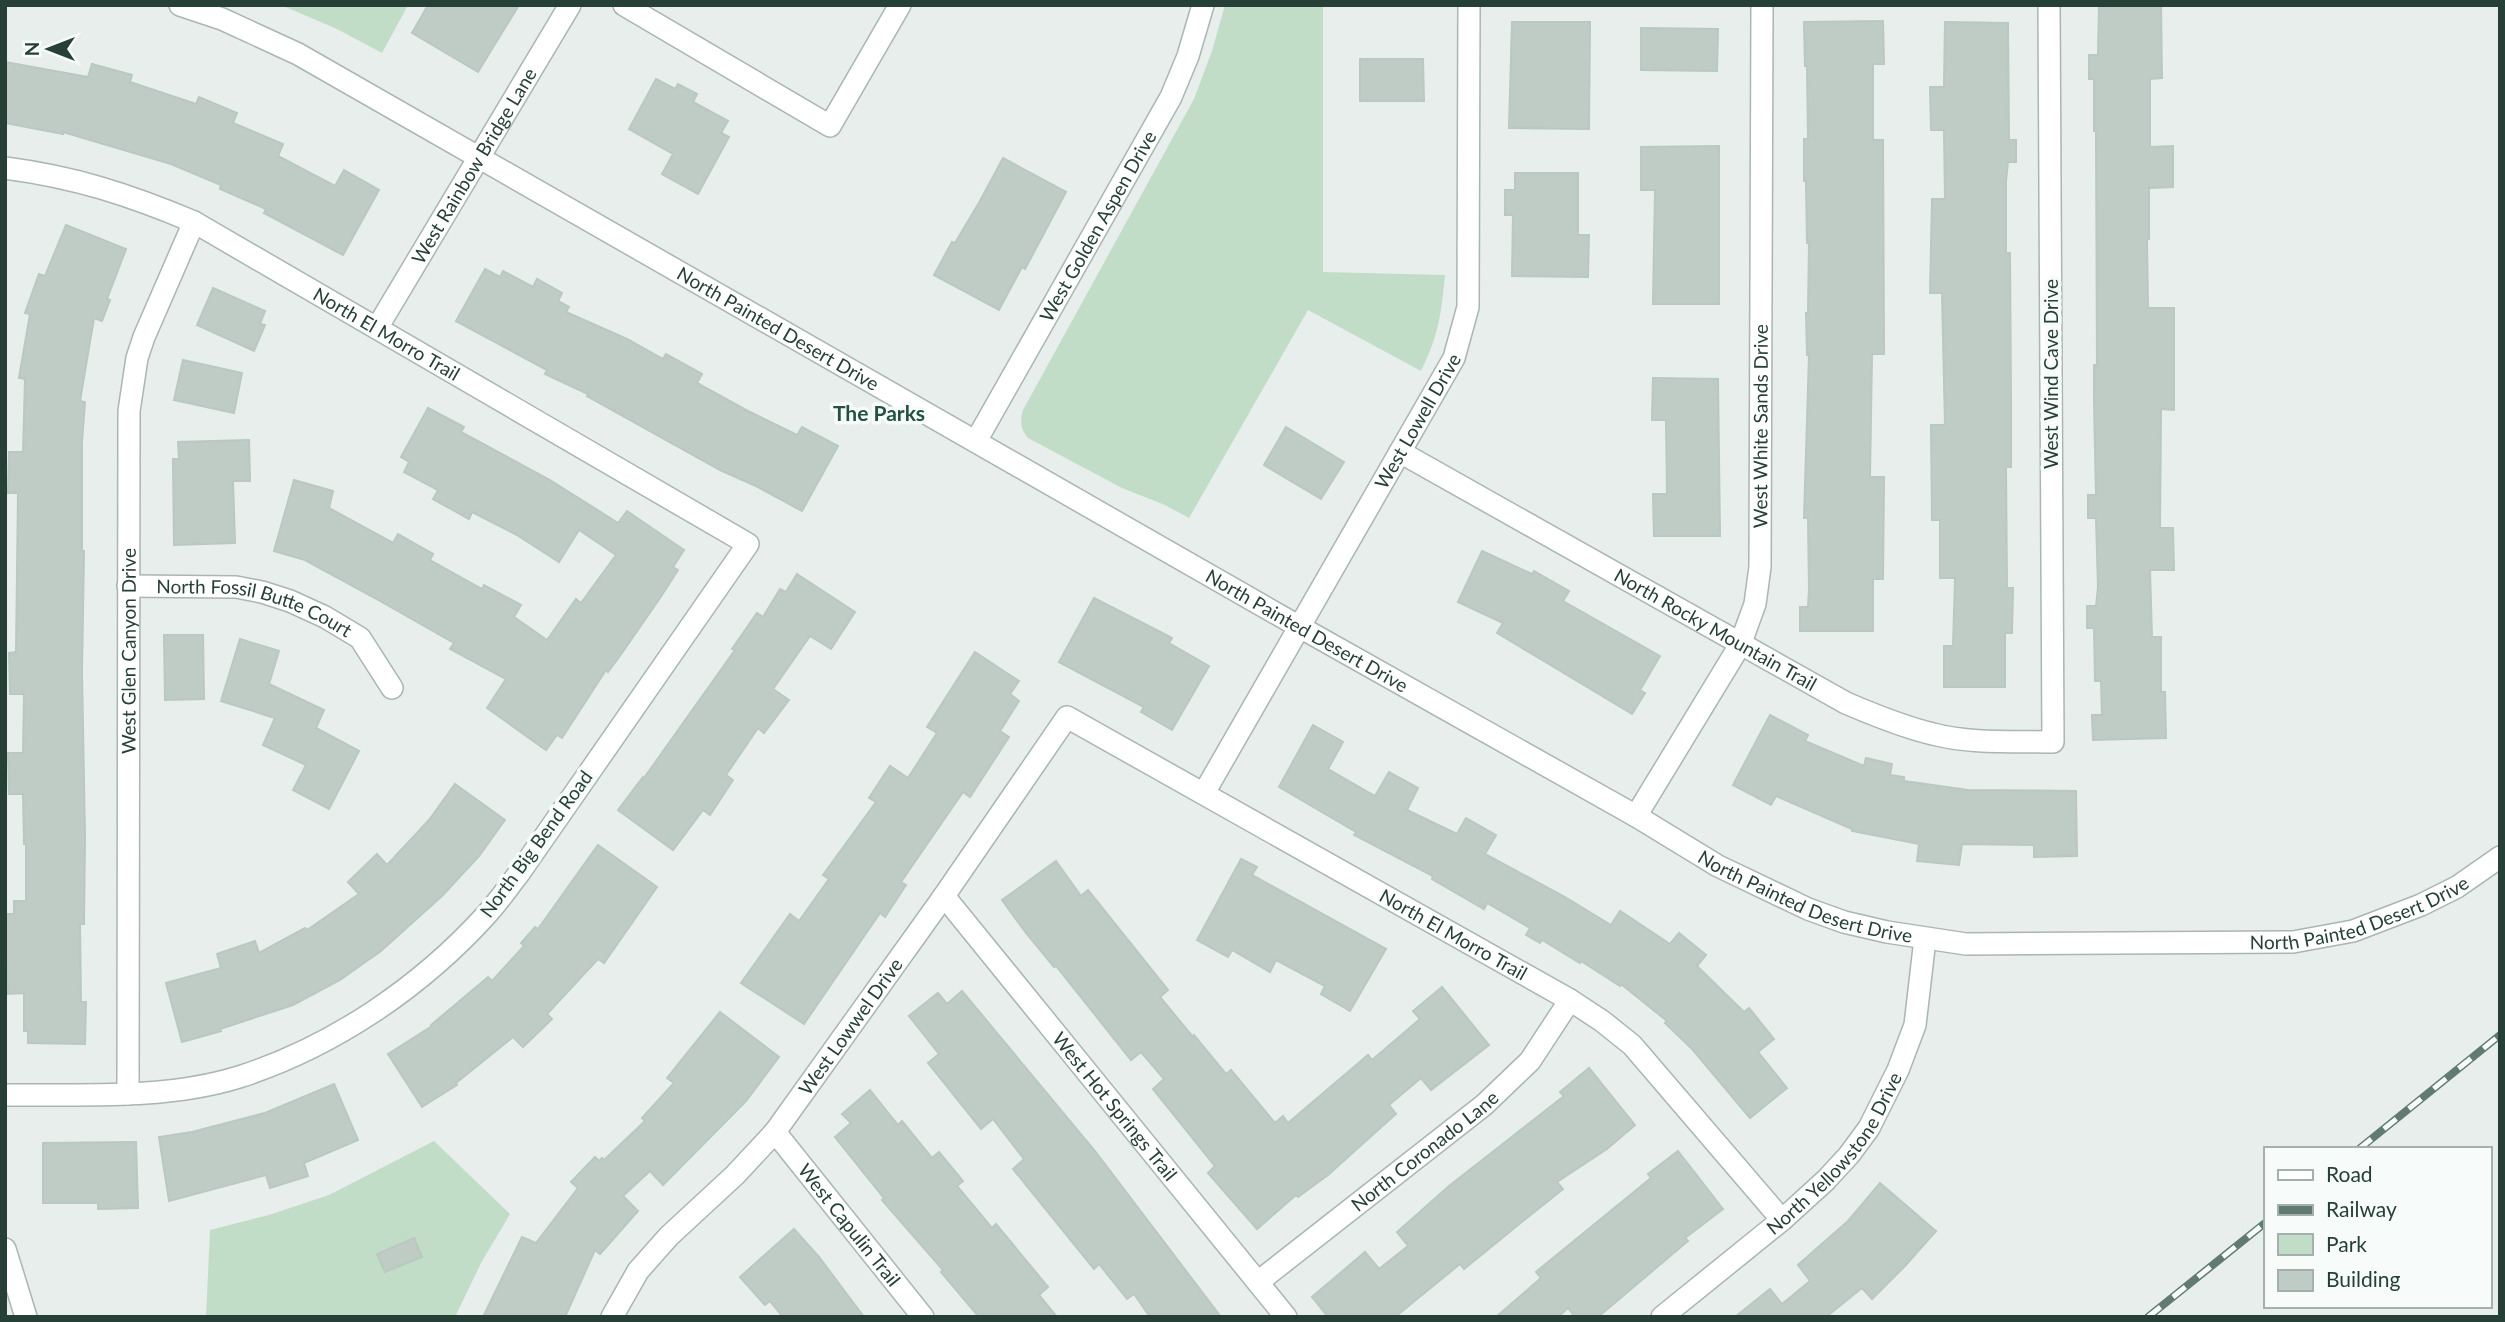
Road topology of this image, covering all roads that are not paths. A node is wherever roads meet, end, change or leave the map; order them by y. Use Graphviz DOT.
graph roads {
  1 [pos="180,5"];
  2 [pos="570,5"];
  3 [pos="624,5"];
  4 [pos="900,5"];
  5 [pos="1203,5"];
  6 [pos="1469,5"];
  7 [pos="1762,5"];
  8 [pos="2049,5"];
  9 [pos="479,158"];
  10 [pos="5,168"];
  11 [pos="194,222"];
  12 [pos="377,328"];
  13 [pos="976,441"];
  14 [pos="1400,452"];
  15 [pos="748,544"];
  16 [pos="128,586"];
  17 [pos="1298,626"];
  18 [pos="1740,645"];
  19 [pos="392,688"];
  20 [pos="1068,717"];
  21 [pos="2053,742"];
  22 [pos="1203,793"];
  23 [pos="1636,816"];
  24 [pos="2500,856"];
  25 [pos="944,896"];
  26 [pos="1925,939"];
  27 [pos="1570,1000"];
  28 [pos="128,1094"];
  29 [pos="5,1095"];
  30 [pos="775,1132"];
  31 [pos="1782,1220"];
  32 [pos="5,1249"];
  33 [pos="1258,1282"];
  34 [pos="26,1317"];
  35 [pos="612,1317"];
  36 [pos="922,1317"];
  37 [pos="1286,1317"];
  38 [pos="1662,1317"];
  1 -- 9 [label="street, North Painted Desert Drive"];
  2 -- 9 [label="street, West Rainbow Bridge Lane"];
  3 -- 4 [label="street"];
  5 -- 13 [label="street, West Golden Aspen Drive"];
  6 -- 14 [label="street, West Lowell Drive"];
  7 -- 18 [label="street, West White Sands Drive"];
  8 -- 21 [label="street, West Wind Cave Drive"];
  9 -- 12 [label="street, West Rainbow Bridge Lane"];
  9 -- 13 [label="street, North Painted Desert Drive"];
  10 -- 11 [label="street, North El Morro Trail"];
  11 -- 12 [label="street, North El Morro Trail"];
  11 -- 16 [label="street, West Glen Canyon Drive"];
  12 -- 15 [label="street, North El Morro Trail"];
  13 -- 17 [label="street, North Painted Desert Drive"];
  14 -- 17 [label="street, West Lowell Drive"];
  14 -- 18 [label="street, North Rocky Mountain Trail"];
  15 -- 28 [label="street, North Big Bend Road"];
  16 -- 19 [label="street, North Fossil Butte Court"];
  16 -- 28 [label="street, West Glen Canyon Drive"];
  17 -- 22 [label="street, West Lowell Drive"];
  17 -- 23 [label="street, North Painted Desert Drive"];
  18 -- 21 [label="street, North Rocky Mountain Trail"];
  18 -- 23 [label="street, West White Sands Drive"];
  20 -- 22 [label="street, North El Morro Trail"];
  20 -- 25 [label="street, West Lowwel Drive"];
  22 -- 27 [label="street, North El Morro Trail"];
  23 -- 26 [label="street, North Painted Desert Drive"];
  24 -- 26 [label="street, North Painted Desert Drive"];
  25 -- 30 [label="street, West Lowwel Drive"];
  25 -- 33 [label="street, West Hot Springs Trail"];
  26 -- 31 [label="street, North Yellowstone Drive"];
  27 -- 31 [label="street, North El Morro Trail"];
  27 -- 33 [label="street, North Coronado Lane"];
  28 -- 29 [label="street, North Big Bend Road"];
  30 -- 35 [label="street, West Lowwel Drive"];
  30 -- 36 [label="street, West Capulin Trail"];
  31 -- 38 [label="street, North Yellowstone Drive"];
  32 -- 34 [label="street"];
  33 -- 37 [label="street, West Hot Springs Trail"];
}
